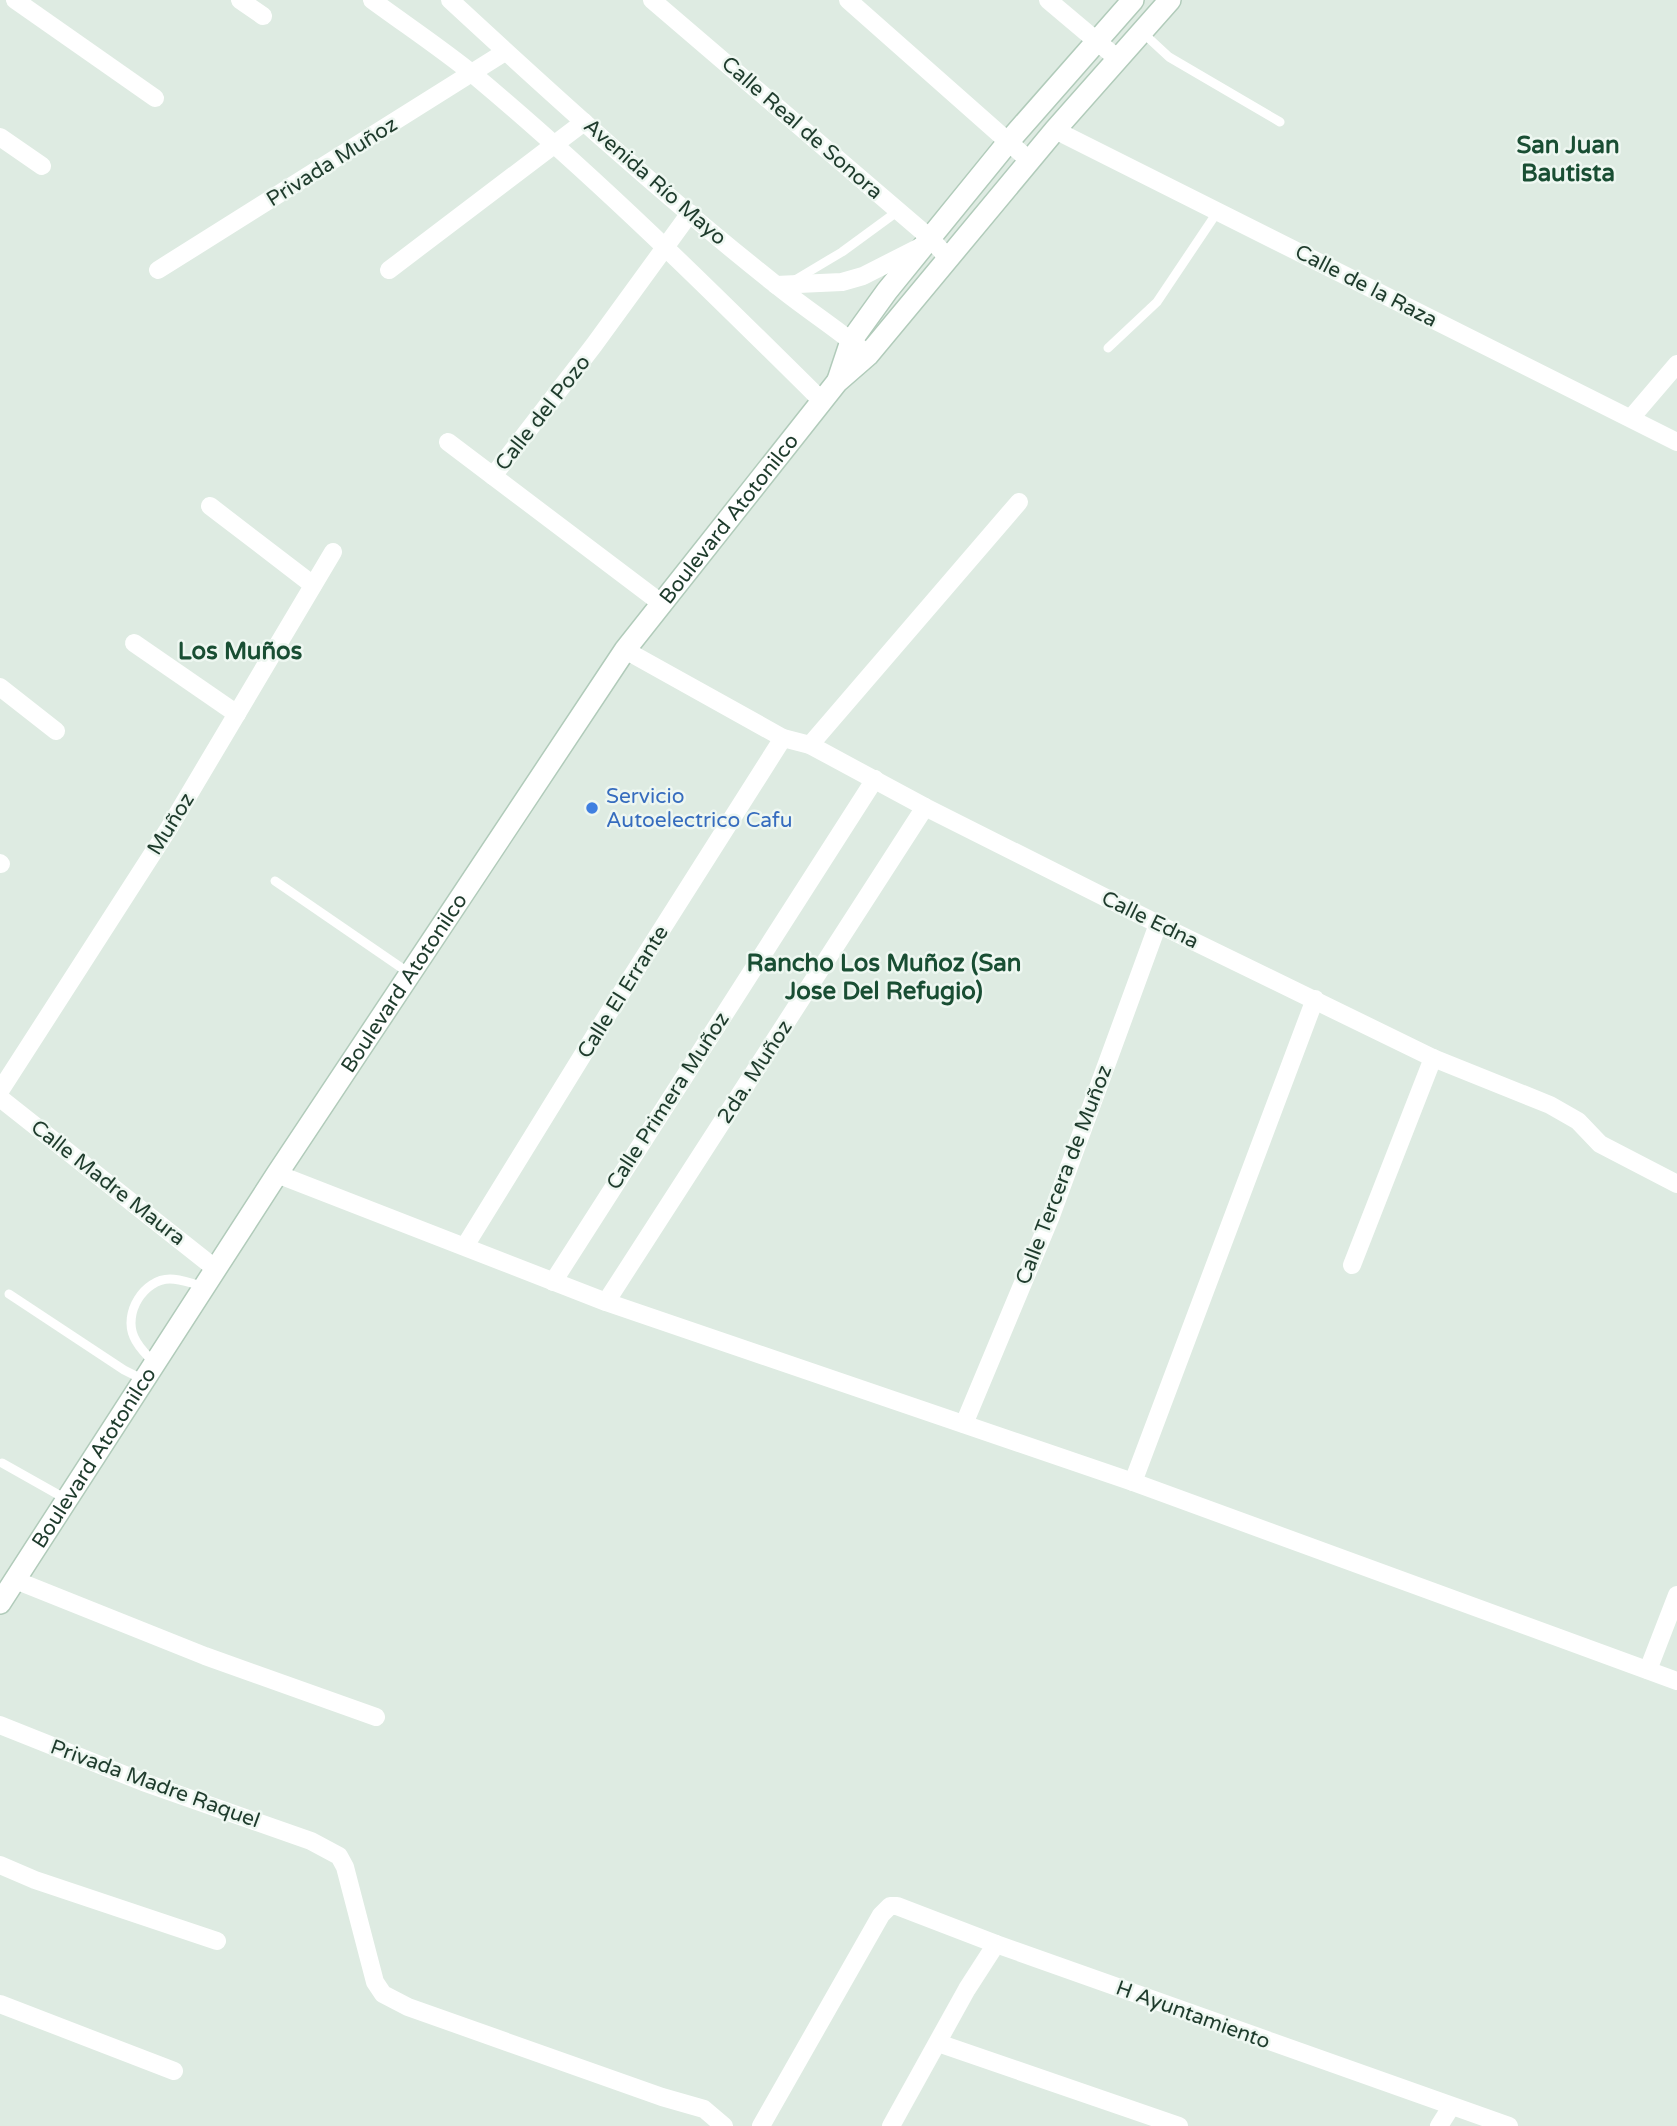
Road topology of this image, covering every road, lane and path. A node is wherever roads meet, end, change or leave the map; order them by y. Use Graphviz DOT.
graph roads {
  1 [pos="15,0"];
  2 [pos="240,0"];
  3 [pos="372,0"];
  4 [pos="450,0"];
  5 [pos="652,0"];
  6 [pos="848,0"];
  7 [pos="1048,0"];
  8 [pos="1133,0"];
  9 [pos="1170,0"];
  10 [pos="263,16"];
  11 [pos="1142,32"];
  12 [pos="1096,41"];
  13 [pos="505,52"];
  14 [pos="1118,59"];
  15 [pos="472,74"];
  16 [pos="155,98"];
  17 [pos="584,122"];
  18 [pos="1280,122"];
  19 [pos="1055,130"];
  20 [pos="0,137"];
  21 [pos="1009,141"];
  22 [pos="554,145"];
  23 [pos="1030,161"];
  24 [pos="42,166"];
  25 [pos="898,211"];
  26 [pos="1218,211"];
  27 [pos="690,214"];
  28 [pos="926,242"];
  29 [pos="666,247"];
  30 [pos="948,258"];
  31 [pos="158,270"];
  32 [pos="389,270"];
  33 [pos="781,285"];
  34 [pos="851,341"];
  35 [pos="1108,348"];
  36 [pos="868,355"];
  37 [pos="1677,363"];
  38 [pos="837,382"];
  39 [pos="822,401"];
  40 [pos="1631,418"];
  41 [pos="448,442"];
  42 [pos="1677,442"];
  43 [pos="493,476"];
  44 [pos="1019,502"];
  45 [pos="210,506"];
  46 [pos="333,552"];
  47 [pos="313,585"];
  48 [pos="661,603"];
  49 [pos="134,643"];
  50 [pos="625,649"];
  51 [pos="0,687"];
  52 [pos="237,714"];
  53 [pos="55,731"];
  54 [pos="783,738"];
  55 [pos="810,745"];
  56 [pos="874,779"];
  57 [pos="925,807"];
  58 [pos="275,881"];
  59 [pos="1158,925"];
  60 [pos="410,975"];
  61 [pos="1315,999"];
  62 [pos="1433,1058"];
  63 [pos="0,1091"];
  64 [pos="0,1098"];
  65 [pos="277,1174"];
  66 [pos="1677,1184"];
  67 [pos="465,1246"];
  68 [pos="1352,1265"];
  69 [pos="211,1278"];
  70 [pos="553,1282"];
  71 [pos="9,1294"];
  72 [pos="606,1302"];
  73 [pos="151,1373"];
  74 [pos="964,1424"];
  75 [pos="2,1463"];
  76 [pos="1133,1482"];
  77 [pos="68,1499"];
  78 [pos="15,1580"];
  79 [pos="1677,1595"];
  80 [pos="0,1603"];
  81 [pos="1648,1670"];
  82 [pos="1677,1681"];
  83 [pos="376,1717"];
  84 [pos="0,1725"];
  85 [pos="0,1865"];
  86 [pos="217,1941"];
  87 [pos="996,1944"];
  88 [pos="0,2004"];
  89 [pos="938,2043"];
  90 [pos="174,2071"];
  91 [pos="1451,2107"];
  92 [pos="724,2126"];
  93 [pos="761,2126"];
  94 [pos="891,2126"];
  95 [pos="1179,2126"];
  96 [pos="1439,2126"];
  97 [pos="1509,2126"];
  1 -- 16 [label="street"];
  2 -- 10 [label="street"];
  3 -- 15 [label="street"];
  4 -- 13 [label="street, Avenida Río Mayo"];
  5 -- 25 [label="street, Calle Real de Sonora"];
  6 -- 21 [label="street"];
  7 -- 12 [label="street"];
  8 -- 12 [label="street, Boulevard Atotonilco"];
  9 -- 11 [label="street, Boulevard Atotonilco"];
  11 -- 14 [label="street, Boulevard Atotonilco"];
  11 -- 18 [label="lane"];
  12 -- 14 [label="street"];
  12 -- 21 [label="street, Boulevard Atotonilco"];
  13 -- 15 [label="street, Privada Muñoz"];
  13 -- 17 [label="street, Avenida Río Mayo"];
  14 -- 19 [label="street, Boulevard Atotonilco"];
  15 -- 22 [label="street"];
  15 -- 31 [label="street, Privada Muñoz"];
  17 -- 22 [label="street"];
  17 -- 27 [label="street, Avenida Río Mayo"];
  19 -- 23 [label="street, Boulevard Atotonilco"];
  19 -- 26 [label="street, Calle de la Raza"];
  20 -- 24 [label="street"];
  21 -- 23 [label="street"];
  21 -- 28 [label="street, Boulevard Atotonilco"];
  22 -- 29 [label="street"];
  22 -- 32 [label="street"];
  23 -- 30 [label="street, Boulevard Atotonilco"];
  25 -- 28 [label="street, Calle Real de Sonora"];
  25 -- 33 [label="lane"];
  26 -- 35 [label="lane"];
  26 -- 40 [label="street, Calle de la Raza"];
  27 -- 29 [label="street, Calle del Pozo"];
  27 -- 33 [label="street, Avenida Río Mayo"];
  28 -- 30 [label="street, Calle Real de Sonora"];
  28 -- 33 [label="street"];
  28 -- 34 [label="street, Boulevard Atotonilco"];
  29 -- 39 [label="street"];
  29 -- 43 [label="street, Calle del Pozo"];
  30 -- 36 [label="street, Boulevard Atotonilco"];
  33 -- 34 [label="street, Avenida Río Mayo"];
  34 -- 36 [label="street, Avenida Río Mayo"];
  34 -- 38 [label="street, Boulevard Atotonilco"];
  36 -- 38 [label="street, Boulevard Atotonilco"];
  37 -- 40 [label="street"];
  38 -- 39 [label="street, Boulevard Atotonilco"];
  39 -- 48 [label="street, Boulevard Atotonilco"];
  40 -- 42 [label="street, Calle de la Raza"];
  41 -- 43 [label="street"];
  43 -- 48 [label="street, Calle del Pozo"];
  44 -- 55 [label="street"];
  45 -- 47 [label="street"];
  46 -- 47 [label="street, Muñoz"];
  47 -- 52 [label="street, Muñoz"];
  48 -- 50 [label="street, Boulevard Atotonilco"];
  49 -- 52 [label="street"];
  50 -- 54 [label="street, Calle Edna"];
  50 -- 60 [label="street, Boulevard Atotonilco"];
  51 -- 53 [label="street"];
  52 -- 63 [label="street, Muñoz"];
  54 -- 55 [label="street, Calle Edna"];
  54 -- 67 [label="street, Calle El Errante"];
  55 -- 56 [label="street, Calle Edna"];
  56 -- 57 [label="street, Calle Edna"];
  56 -- 70 [label="street, Calle Primera Muñoz"];
  57 -- 59 [label="street, Calle Edna"];
  57 -- 72 [label="street, 2da. Muñoz"];
  58 -- 60 [label="lane"];
  59 -- 61 [label="street, Calle Edna"];
  59 -- 74 [label="street, Calle Tercera de Muñoz"];
  60 -- 65 [label="street, Boulevard Atotonilco"];
  61 -- 62 [label="street, Calle Edna"];
  61 -- 76 [label="street"];
  62 -- 66 [label="street, Calle Edna"];
  62 -- 68 [label="street"];
  64 -- 69 [label="street, Calle Madre Maura"];
  65 -- 67 [label="street"];
  65 -- 69 [label="street, Boulevard Atotonilco"];
  67 -- 70 [label="street"];
  69 -- 73 [label="street, Boulevard Atotonilco"];
  69 -- 73 [label="lane"];
  70 -- 72 [label="street"];
  71 -- 73 [label="lane"];
  72 -- 74 [label="street"];
  73 -- 77 [label="street, Boulevard Atotonilco"];
  74 -- 76 [label="street"];
  75 -- 77 [label="lane"];
  76 -- 81 [label="street"];
  77 -- 78 [label="street, Boulevard Atotonilco"];
  78 -- 80 [label="street, Boulevard Atotonilco"];
  78 -- 83 [label="street"];
  79 -- 81 [label="street"];
  81 -- 82 [label="street"];
  84 -- 92 [label="street, Privada Madre Raquel"];
  85 -- 86 [label="street"];
  87 -- 89 [label="street"];
  87 -- 91 [label="street, H Ayuntamiento"];
  87 -- 93 [label="street, H Ayuntamiento"];
  88 -- 90 [label="street"];
  89 -- 94 [label="street"];
  89 -- 95 [label="street"];
  91 -- 96 [label="street"];
  91 -- 97 [label="street, H Ayuntamiento"];
}
